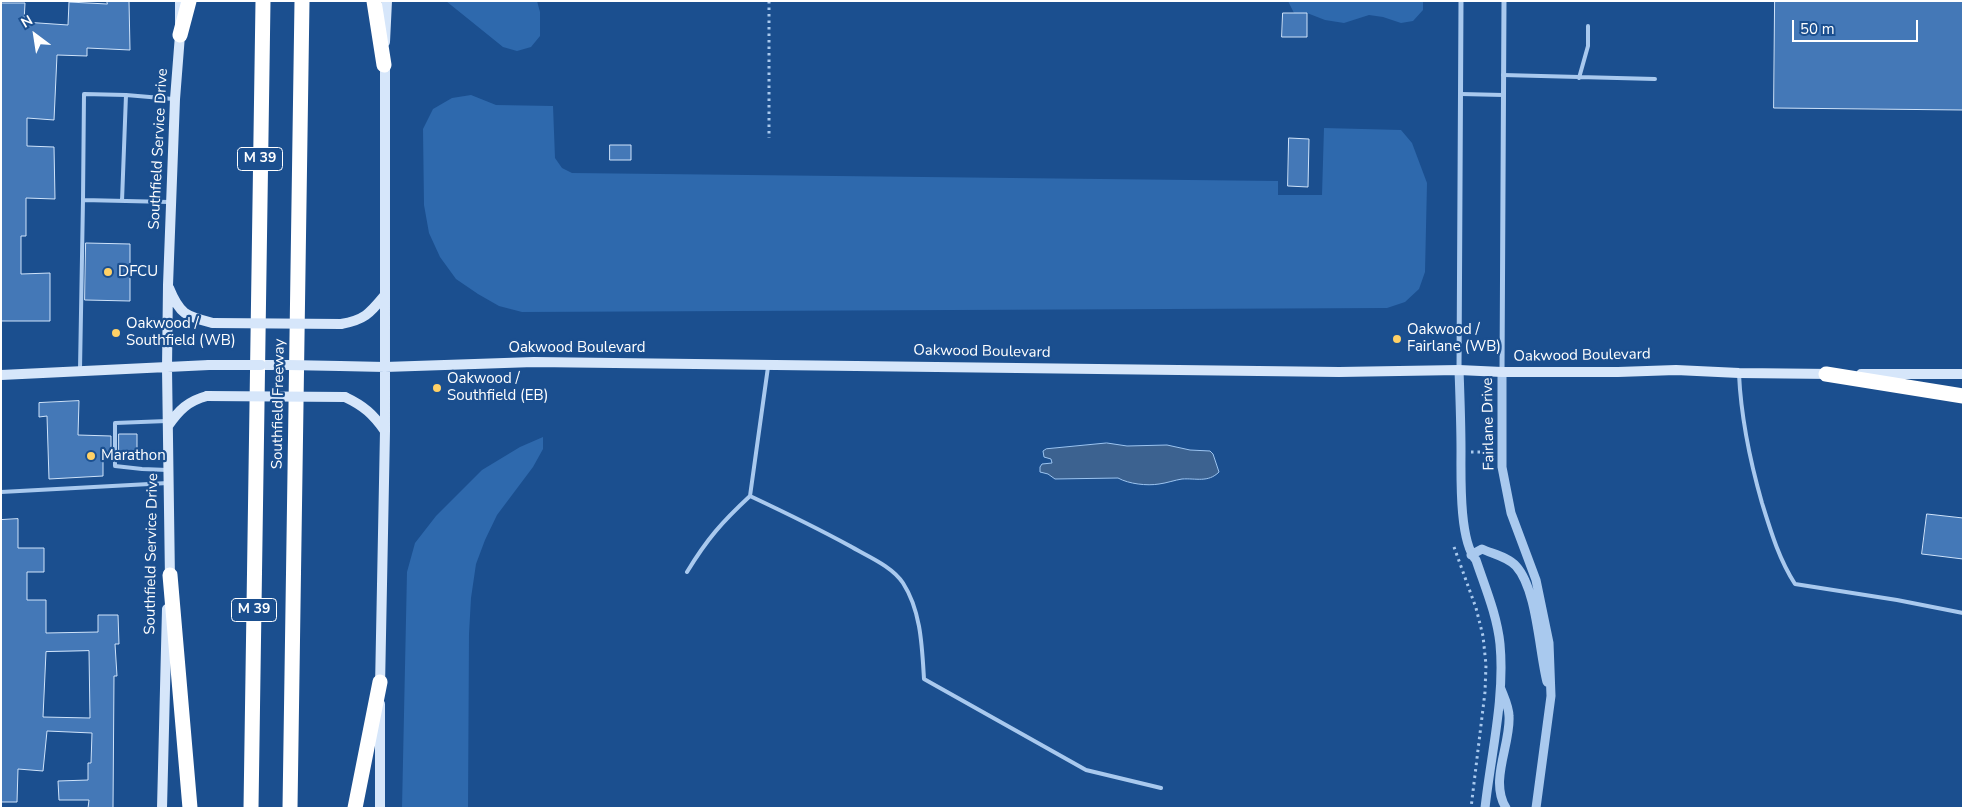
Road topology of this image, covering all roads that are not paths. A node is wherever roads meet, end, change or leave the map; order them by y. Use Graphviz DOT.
graph roads {
  1 [pos="180,1"];
  2 [pos="189,1"];
  3 [pos="263,1"];
  4 [pos="302,1"];
  5 [pos="374,1"];
  6 [pos="387,1"];
  7 [pos="1461,1"];
  8 [pos="1504,1"];
  9 [pos="1588,26"];
  10 [pos="180,35"];
  11 [pos="384,65"];
  12 [pos="1503,75"];
  13 [pos="1579,78"];
  14 [pos="1655,79"];
  15 [pos="1461,94"];
  16 [pos="126,95"];
  17 [pos="1503,96"];
  18 [pos="175,99"];
  19 [pos="83,200"];
  20 [pos="122,200"];
  21 [pos="171,202"];
  22 [pos="168,285"];
  23 [pos="385,295"];
  24 [pos="768,365"];
  25 [pos="385,367"];
  26 [pos="167,368"];
  27 [pos="1459,370"];
  28 [pos="80,372"];
  29 [pos="1502,372"];
  30 [pos="1739,373"];
  31 [pos="1826,374"];
  32 [pos="1963,374"];
  33 [pos="1,375"];
  34 [pos="1963,396"];
  35 [pos="168,424"];
  36 [pos="385,431"];
  37 [pos="168,470"];
  38 [pos="168,483"];
  39 [pos="1,492"];
  40 [pos="750,496"];
  41 [pos="1471,555"];
  42 [pos="688,572"];
  43 [pos="170,575"];
  44 [pos="1963,613"];
  45 [pos="380,682"];
  46 [pos="1500,687"];
  47 [pos="1551,696"];
  48 [pos="1161,788"];
  49 [pos="1535,807"];
  50 [pos="162,808"];
  51 [pos="190,808"];
  52 [pos="251,808"];
  53 [pos="290,808"];
  54 [pos="355,808"];
  55 [pos="380,808"];
  56 [pos="1485,808"];
  57 [pos="1506,808"];
  1 -- 10 [label="main road, Southfield Service Drive"];
  2 -- 10 [label="highway"];
  3 -- 52 [label="highway, Southfield Freeway / M 39"];
  4 -- 53 [label="highway, Southfield Freeway / M 39"];
  5 -- 11 [label="highway"];
  6 -- 11 [label="main road"];
  7 -- 15 [label="street, Fairlane Drive"];
  8 -- 12 [label="street, Fairlane Drive"];
  9 -- 13 [label="lane"];
  10 -- 18 [label="main road, Southfield Service Drive"];
  11 -- 23 [label="main road"];
  12 -- 13 [label="lane"];
  12 -- 17 [label="street, Fairlane Drive"];
  13 -- 14 [label="lane"];
  15 -- 17 [label="lane"];
  15 -- 27 [label="street, Fairlane Drive"];
  16 -- 18 [label="lane"];
  16 -- 19 [label="lane"];
  16 -- 20 [label="lane"];
  17 -- 29 [label="street, Fairlane Drive"];
  18 -- 21 [label="main road, Southfield Service Drive"];
  19 -- 20 [label="lane"];
  19 -- 28 [label="lane"];
  20 -- 21 [label="lane"];
  21 -- 22 [label="main road, Southfield Service Drive"];
  22 -- 23 [label="main road, bridge"];
  22 -- 26 [label="main road, Southfield Service Drive"];
  23 -- 25 [label="main road"];
  24 -- 25 [label="main road, Oakwood Boulevard"];
  24 -- 27 [label="main road, Oakwood Boulevard"];
  24 -- 40 [label="lane"];
  25 -- 26 [label="main road, Oakwood Boulevard, bridge"];
  25 -- 36 [label="main road"];
  26 -- 28 [label="main road, Oakwood Boulevard"];
  26 -- 35 [label="main road, Southfield Service Drive"];
  27 -- 29 [label="main road, Oakwood Boulevard"];
  27 -- 41 [label="street, Fairlane Drive"];
  28 -- 33 [label="main road, Oakwood Boulevard"];
  29 -- 30 [label="main road, Oakwood Boulevard"];
  29 -- 47 [label="street, Fairlane Drive"];
  30 -- 31 [label="main road, Oakwood Boulevard"];
  30 -- 44 [label="lane"];
  31 -- 32 [label="main road, Oakwood Boulevard"];
  31 -- 34 [label="highway"];
  35 -- 36 [label="main road, bridge"];
  35 -- 37 [label="main road, Southfield Service Drive"];
  35 -- 37 [label="lane"];
  36 -- 45 [label="main road"];
  37 -- 38 [label="main road, Southfield Service Drive"];
  38 -- 39 [label="lane"];
  38 -- 43 [label="main road, Southfield Service Drive"];
  40 -- 42 [label="lane"];
  40 -- 48 [label="lane"];
  41 -- 46 [label="street, Fairlane Drive"];
  41 -- 47 [label="street"];
  43 -- 50 [label="main road, Southfield Service Drive"];
  43 -- 51 [label="highway"];
  45 -- 54 [label="highway"];
  45 -- 55 [label="main road"];
  46 -- 56 [label="street, Fairlane Drive"];
  46 -- 57 [label="street"];
  47 -- 49 [label="street, Fairlane Drive"];
}
